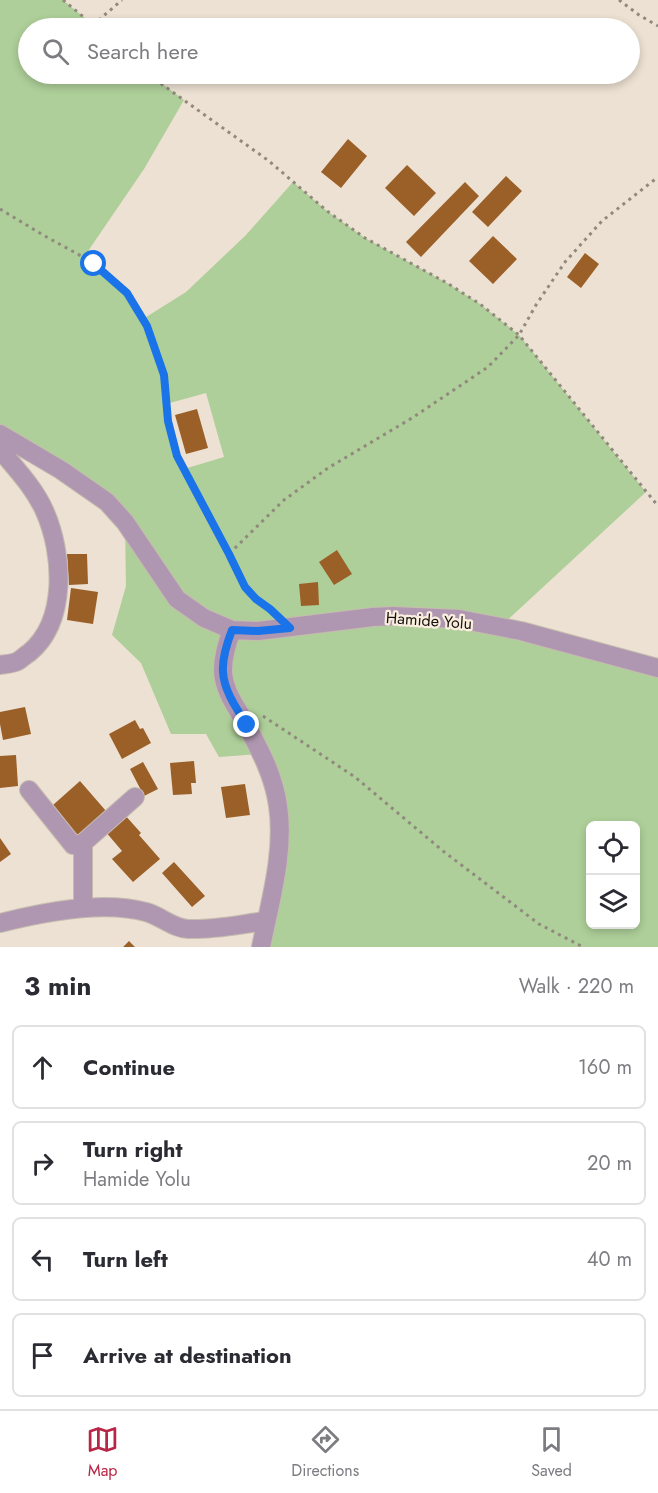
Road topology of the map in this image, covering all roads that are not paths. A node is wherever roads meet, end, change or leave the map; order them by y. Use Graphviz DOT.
graph roads {
  1 [pos="0,434"];
  2 [pos="0,446"];
  3 [pos="232,630"];
  4 [pos="0,666"];
  5 [pos="658,668"];
  6 [pos="29,790"];
  7 [pos="135,797"];
  8 [pos="84,843"];
  9 [pos="83,908"];
  10 [pos="1,921"];
  11 [pos="266,921"];
  12 [pos="261,947"];
  1 -- 3 [label="street"];
  2 -- 4 [label="street"];
  3 -- 5 [label="street, Hamide Yolu"];
  3 -- 11 [label="street"];
  6 -- 8 [label="street"];
  7 -- 8 [label="street"];
  8 -- 9 [label="street"];
  9 -- 10 [label="street"];
  9 -- 11 [label="street"];
  11 -- 12 [label="street"];
}
